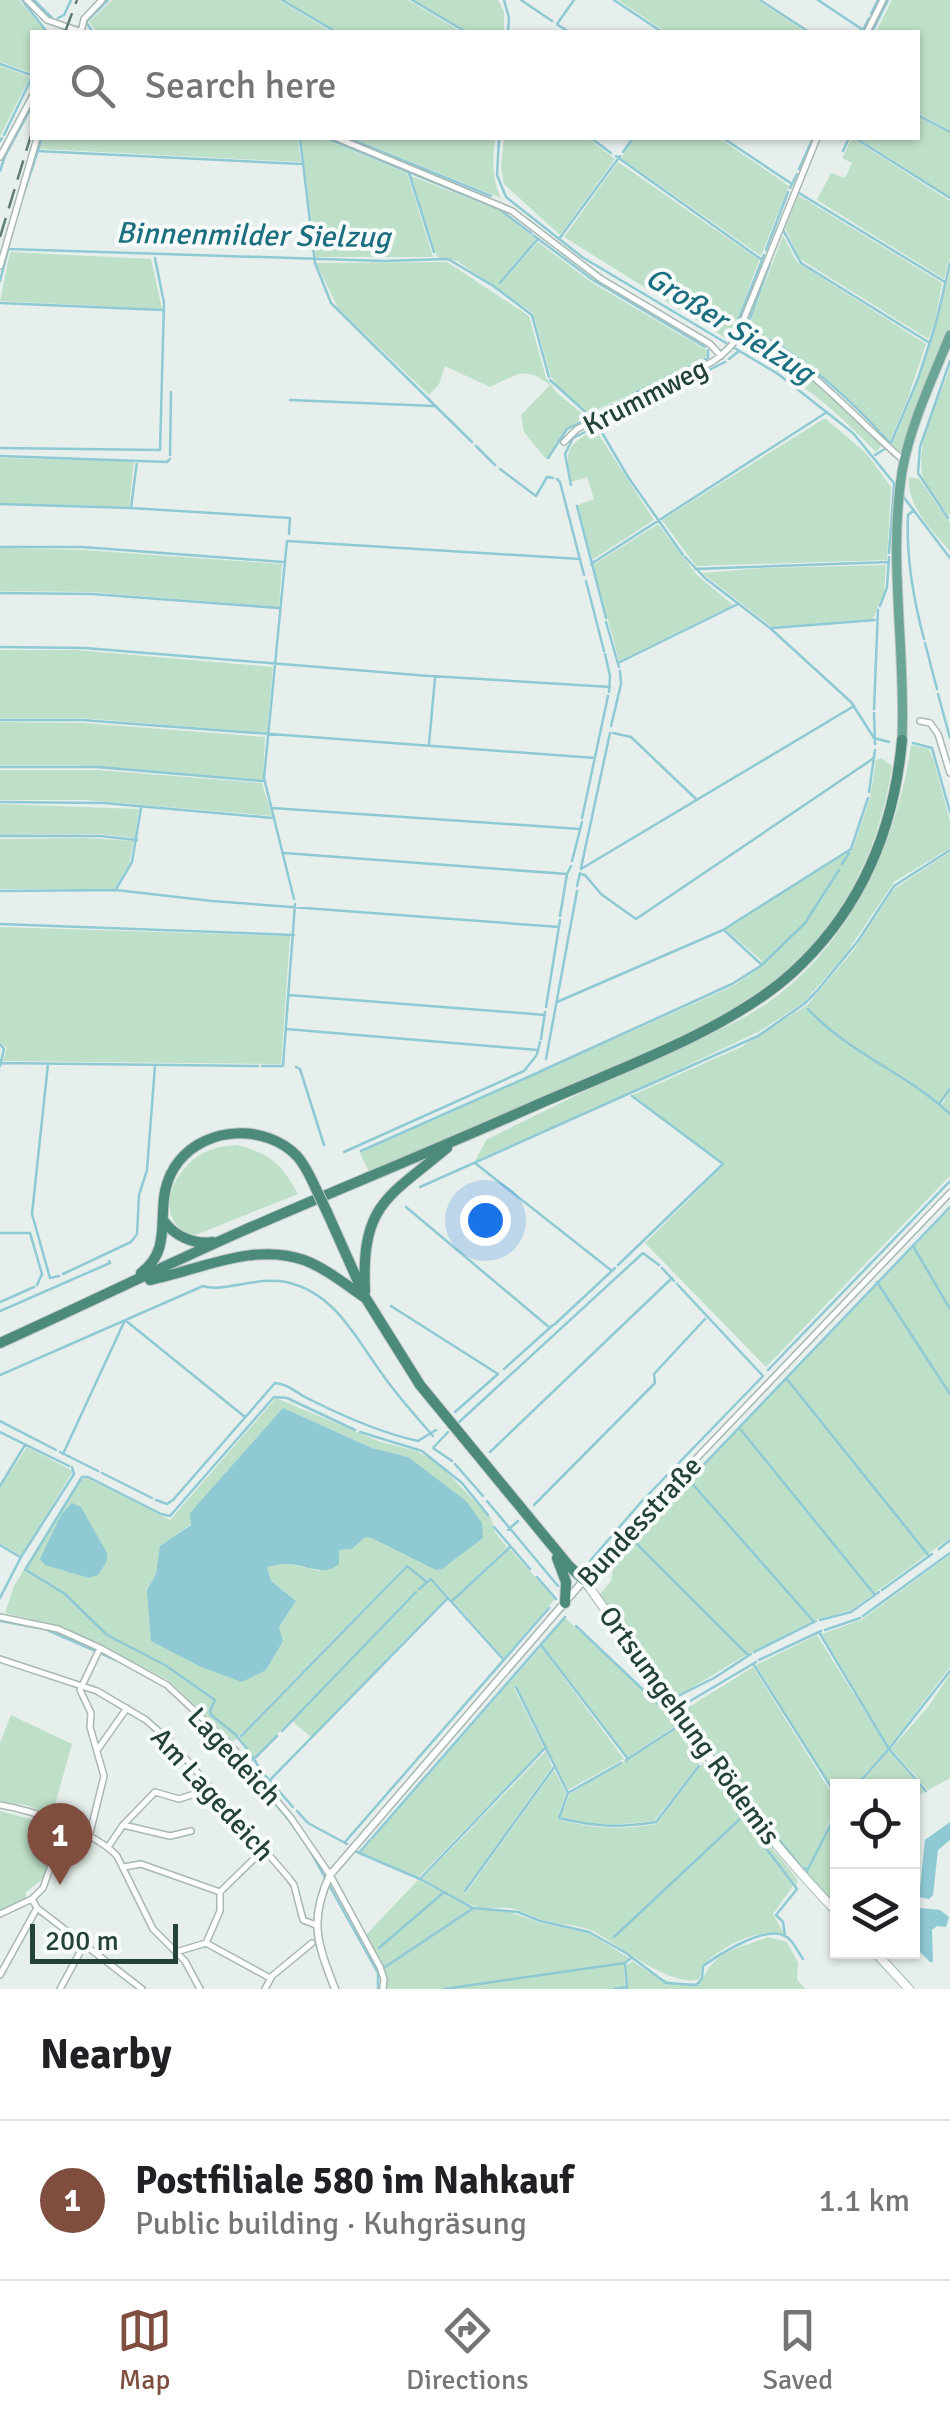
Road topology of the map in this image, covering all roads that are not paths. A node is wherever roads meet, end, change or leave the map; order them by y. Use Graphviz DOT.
graph roads {
  1 [pos="27,0"];
  2 [pos="102,0"];
  3 [pos="883,0"];
  4 [pos="55,24"];
  5 [pos="54,30"];
  6 [pos="75,30"];
  7 [pos="82,30"];
  8 [pos="868,30"];
  9 [pos="30,101"];
  10 [pos="37,140"];
  11 [pos="342,140"];
  12 [pos="816,140"];
  13 [pos="0,157"];
  14 [pos="0,266"];
  15 [pos="743,330"];
  16 [pos="950,336"];
  17 [pos="724,353"];
  18 [pos="564,442"];
  19 [pos="904,461"];
  20 [pos="920,722"];
  21 [pos="902,740"];
  22 [pos="950,773"];
  23 [pos="456,1141"];
  24 [pos="950,1193"];
  25 [pos="162,1218"];
  26 [pos="238,1233"];
  27 [pos="128,1284"];
  28 [pos="365,1297"];
  29 [pos="0,1343"];
  30 [pos="544,1535"];
  31 [pos="584,1580"];
  32 [pos="565,1603"];
  33 [pos="0,1617"];
  34 [pos="100,1648"];
  35 [pos="0,1659"];
  36 [pos="82,1686"];
  37 [pos="127,1708"];
  38 [pos="98,1749"];
  39 [pos="210,1789"];
  40 [pos="0,1805"];
  41 [pos="122,1826"];
  42 [pos="65,1827"];
  43 [pos="190,1832"];
  44 [pos="88,1837"];
  45 [pos="108,1846"];
  46 [pos="263,1850"];
  47 [pos="123,1867"];
  48 [pos="330,1875"];
  49 [pos="220,1892"];
  50 [pos="32,1900"];
  51 [pos="830,1904"];
  52 [pos="37,1908"];
  53 [pos="0,1914"];
  54 [pos="316,1925"];
  55 [pos="206,1942"];
  56 [pos="85,1943"];
  57 [pos="312,1944"];
  58 [pos="176,1952"];
  59 [pos="881,1959"];
  60 [pos="0,1975"];
  61 [pos="270,1978"];
  62 [pos="60,1989"];
  63 [pos="142,1989"];
  64 [pos="200,1989"];
  65 [pos="265,1989"];
  66 [pos="335,1989"];
  67 [pos="383,1989"];
  68 [pos="909,1989"];
  1 -- 4 [label="street"];
  2 -- 7 [label="street"];
  3 -- 8 [label="street"];
  4 -- 5 [label="street"];
  4 -- 6 [label="street"];
  9 -- 13 [label="street"];
  10 -- 14 [label="street"];
  11 -- 17 [label="street"];
  12 -- 15 [label="street"];
  15 -- 17 [label="street"];
  15 -- 19 [label="street"];
  16 -- 19 [label="main road"];
  17 -- 18 [label="street, Krummweg"];
  19 -- 21 [label="main road"];
  20 -- 22 [label="street"];
  21 -- 23 [label="highway"];
  23 -- 26 [label="highway"];
  23 -- 28 [label="highway"];
  24 -- 31 [label="street, Bundesstraße"];
  25 -- 26 [label="highway"];
  25 -- 27 [label="highway"];
  25 -- 28 [label="highway, bridge"];
  26 -- 27 [label="highway"];
  27 -- 28 [label="highway"];
  27 -- 29 [label="highway"];
  28 -- 30 [label="highway"];
  30 -- 31 [label="highway"];
  30 -- 32 [label="highway"];
  31 -- 32 [label="street, Bundesstraße"];
  31 -- 51 [label="main road, Ortsumgehung Rödemis"];
  32 -- 48 [label="street, Bundesstraße"];
  33 -- 34 [label="street, Lagedeich"];
  34 -- 36 [label="street"];
  34 -- 48 [label="street, Lagedeich"];
  35 -- 36 [label="street, Am Lagedeich"];
  36 -- 37 [label="street, Am Lagedeich"];
  36 -- 38 [label="street"];
  37 -- 38 [label="street"];
  37 -- 39 [label="street, Am Lagedeich"];
  38 -- 44 [label="street"];
  39 -- 41 [label="street"];
  39 -- 46 [label="street, Am Lagedeich"];
  40 -- 42 [label="street"];
  41 -- 43 [label="street"];
  41 -- 45 [label="street"];
  42 -- 44 [label="street"];
  42 -- 50 [label="street"];
  44 -- 45 [label="street"];
  45 -- 47 [label="street"];
  46 -- 49 [label="street"];
  46 -- 54 [label="street, Am Lagedeich"];
  47 -- 49 [label="street"];
  47 -- 58 [label="street"];
  48 -- 54 [label="street, Bundesstraße"];
  48 -- 67 [label="street, Lagedeich"];
  49 -- 55 [label="street"];
  50 -- 52 [label="street"];
  50 -- 53 [label="street"];
  52 -- 56 [label="street"];
  52 -- 60 [label="street"];
  54 -- 66 [label="street"];
  55 -- 58 [label="street"];
  55 -- 61 [label="street"];
  56 -- 62 [label="street"];
  56 -- 63 [label="street"];
  57 -- 61 [label="street"];
  58 -- 64 [label="street"];
  59 -- 68 [label="main road"];
  61 -- 65 [label="street"];
}
